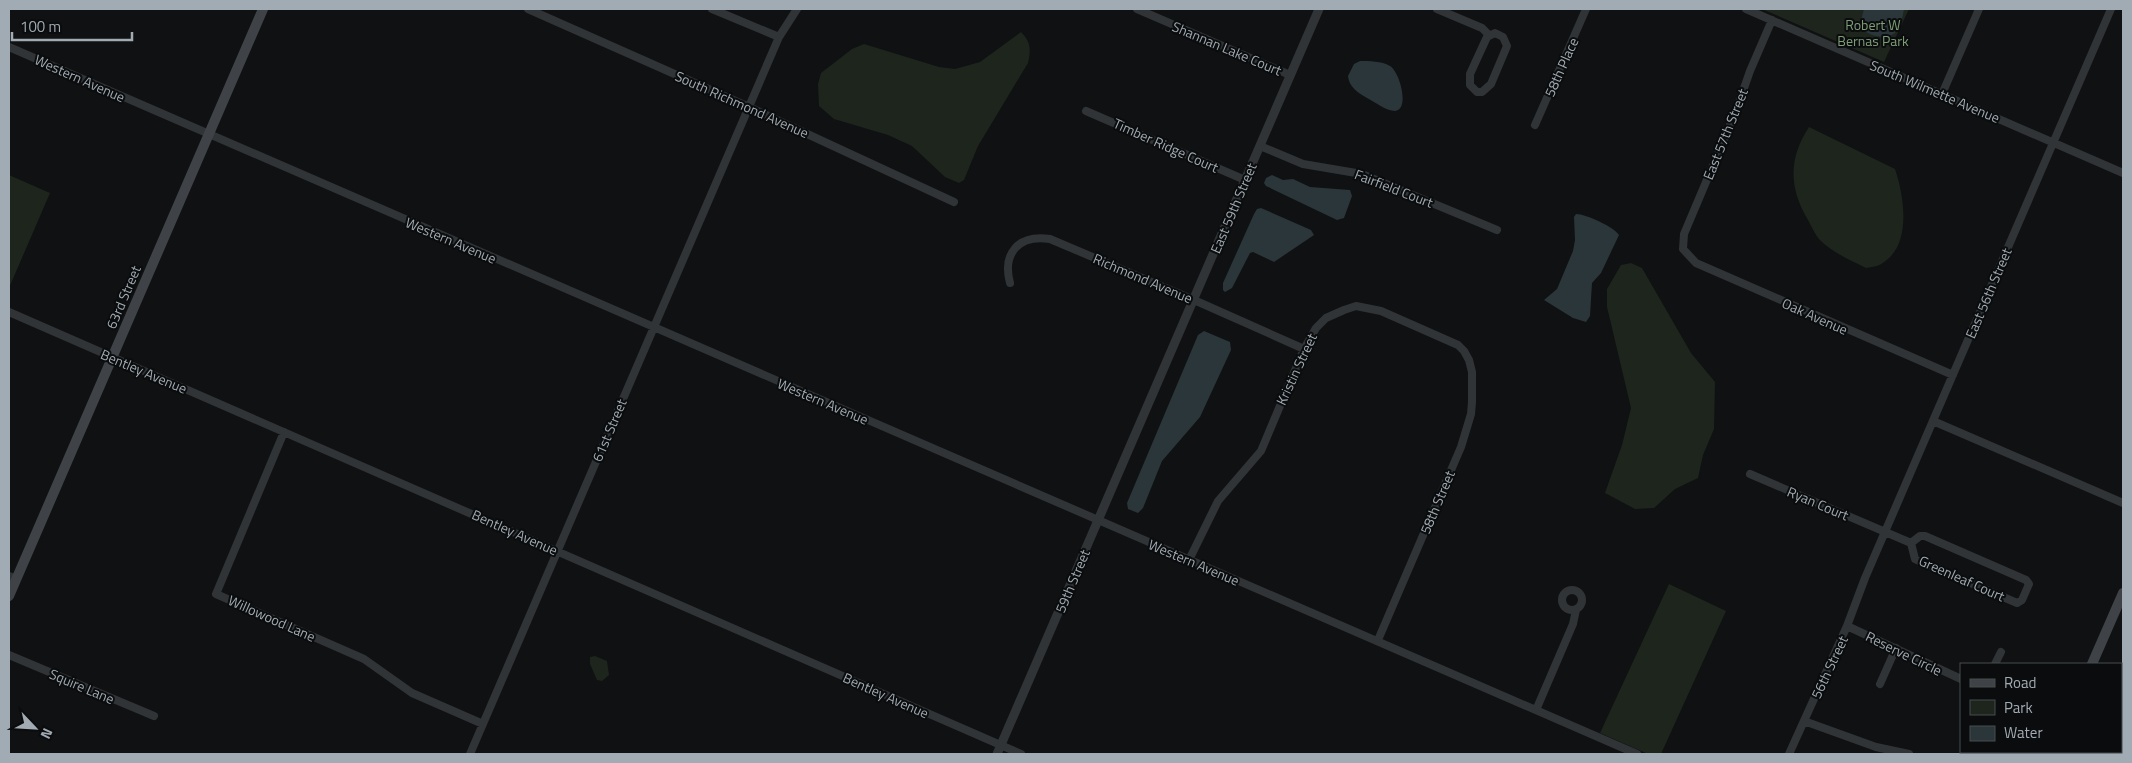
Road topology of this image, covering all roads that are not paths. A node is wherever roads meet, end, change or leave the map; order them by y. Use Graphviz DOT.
graph roads {
  1 [pos="263,9"];
  2 [pos="528,9"];
  3 [pos="712,9"];
  4 [pos="797,9"];
  5 [pos="1137,9"];
  6 [pos="1319,9"];
  7 [pos="1437,9"];
  8 [pos="1586,9"];
  9 [pos="1746,9"];
  10 [pos="1979,9"];
  11 [pos="2111,9"];
  12 [pos="1772,20"];
  13 [pos="1489,35"];
  14 [pos="779,37"];
  15 [pos="9,47"];
  16 [pos="1290,75"];
  17 [pos="1942,94"];
  18 [pos="749,106"];
  19 [pos="1086,111"];
  20 [pos="1535,125"];
  21 [pos="208,134"];
  22 [pos="2054,142"];
  23 [pos="1260,146"];
  24 [pos="2123,173"];
  25 [pos="1245,180"];
  26 [pos="954,202"];
  27 [pos="1497,230"];
  28 [pos="1683,249"];
  29 [pos="1010,283"];
  30 [pos="1194,300"];
  31 [pos="9,312"];
  32 [pos="653,327"];
  33 [pos="1304,349"];
  34 [pos="112,357"];
  35 [pos="1469,360"];
  36 [pos="1953,375"];
  37 [pos="1147,408"];
  38 [pos="1934,420"];
  39 [pos="284,432"];
  40 [pos="1750,474"];
  41 [pos="2123,503"];
  42 [pos="1098,520"];
  43 [pos="1886,532"];
  44 [pos="1911,543"];
  45 [pos="557,551"];
  46 [pos="1189,560"];
  47 [pos="12,578"];
  48 [pos="1866,578"];
  49 [pos="2123,592"];
  50 [pos="9,596"];
  51 [pos="1576,610"];
  52 [pos="1847,626"];
  53 [pos="1378,640"];
  54 [pos="1896,648"];
  55 [pos="2001,652"];
  56 [pos="9,655"];
  57 [pos="1996,663"];
  58 [pos="2092,663"];
  59 [pos="1960,680"];
  60 [pos="1880,684"];
  61 [pos="1536,710"];
  62 [pos="154,716"];
  63 [pos="1804,721"];
  64 [pos="483,724"];
  65 [pos="999,750"];
  66 [pos="470,754"];
  67 [pos="1021,754"];
  68 [pos="1637,754"];
  69 [pos="1790,754"];
  70 [pos="1909,754"];
  1 -- 21 [label="main road, 63rd Street"];
  2 -- 18 [label="street, South Richmond Avenue"];
  3 -- 14 [label="street"];
  4 -- 14 [label="street, 61st Street"];
  5 -- 16 [label="street, Shannan Lake Court"];
  6 -- 16 [label="street, East 59th Street"];
  7 -- 13 [label="street"];
  8 -- 20 [label="street, 58th Place"];
  9 -- 12 [label="street, South Wilmette Avenue"];
  10 -- 17 [label="street"];
  11 -- 22 [label="street, East 56th Street"];
  12 -- 17 [label="street, South Wilmette Avenue"];
  12 -- 28 [label="street, East 57th Street"];
  13 -- 13 [label="street"];
  14 -- 18 [label="street, 61st Street"];
  15 -- 21 [label="street, Western Avenue"];
  16 -- 23 [label="street, East 59th Street"];
  17 -- 22 [label="street, South Wilmette Avenue"];
  18 -- 26 [label="street, South Richmond Avenue"];
  18 -- 32 [label="street, 61st Street"];
  19 -- 25 [label="street, Timber Ridge Court"];
  21 -- 32 [label="street, Western Avenue"];
  21 -- 34 [label="main road, 63rd Street"];
  22 -- 24 [label="street, South Wilmette Avenue"];
  22 -- 36 [label="street, East 56th Street"];
  23 -- 25 [label="street, East 59th Street"];
  23 -- 27 [label="street, Fairfield Court"];
  25 -- 30 [label="street, East 59th Street"];
  28 -- 36 [label="street, Oak Avenue"];
  29 -- 30 [label="street, Richmond Avenue"];
  30 -- 33 [label="street, Richmond Avenue"];
  30 -- 37 [label="street, East 59th Street"];
  31 -- 34 [label="street, Bentley Avenue"];
  32 -- 42 [label="street, Western Avenue"];
  32 -- 45 [label="street, 61st Street"];
  33 -- 35 [label="street, Kristin Street"];
  33 -- 46 [label="street, Kristin Street"];
  34 -- 39 [label="street, Bentley Avenue"];
  34 -- 47 [label="main road, 63rd Street"];
  35 -- 53 [label="street, 58th Street"];
  36 -- 38 [label="street, East 56th Street"];
  37 -- 42 [label="street, 59th Street"];
  38 -- 41 [label="street"];
  38 -- 43 [label="street, East 56th Street"];
  39 -- 45 [label="street, Bentley Avenue"];
  39 -- 64 [label="street, Willowood Lane"];
  40 -- 43 [label="street, Ryan Court"];
  42 -- 46 [label="street, Western Avenue"];
  42 -- 65 [label="street, 59th Street"];
  43 -- 44 [label="street, Greenleaf Court"];
  43 -- 48 [label="street, East 56th Street"];
  44 -- 44 [label="street, Greenleaf Court"];
  45 -- 64 [label="street, 61st Street"];
  45 -- 65 [label="street, Bentley Avenue"];
  46 -- 53 [label="street, Western Avenue"];
  47 -- 50 [label="main road, 63rd Street"];
  48 -- 52 [label="street, 56th Street"];
  49 -- 58 [label="main road"];
  51 -- 61 [label="street"];
  52 -- 54 [label="street, Reserve Circle"];
  52 -- 63 [label="street, 56th Street"];
  53 -- 61 [label="street, Western Avenue"];
  54 -- 59 [label="street, Reserve Circle"];
  54 -- 60 [label="street"];
  55 -- 57 [label="street"];
  56 -- 62 [label="street, Squire Lane"];
  61 -- 68 [label="street, Western Avenue"];
  63 -- 69 [label="street, 56th Street"];
  63 -- 70 [label="street"];
  64 -- 66 [label="street, 61st Street"];
  65 -- 67 [label="street, Bentley Avenue"];
}
